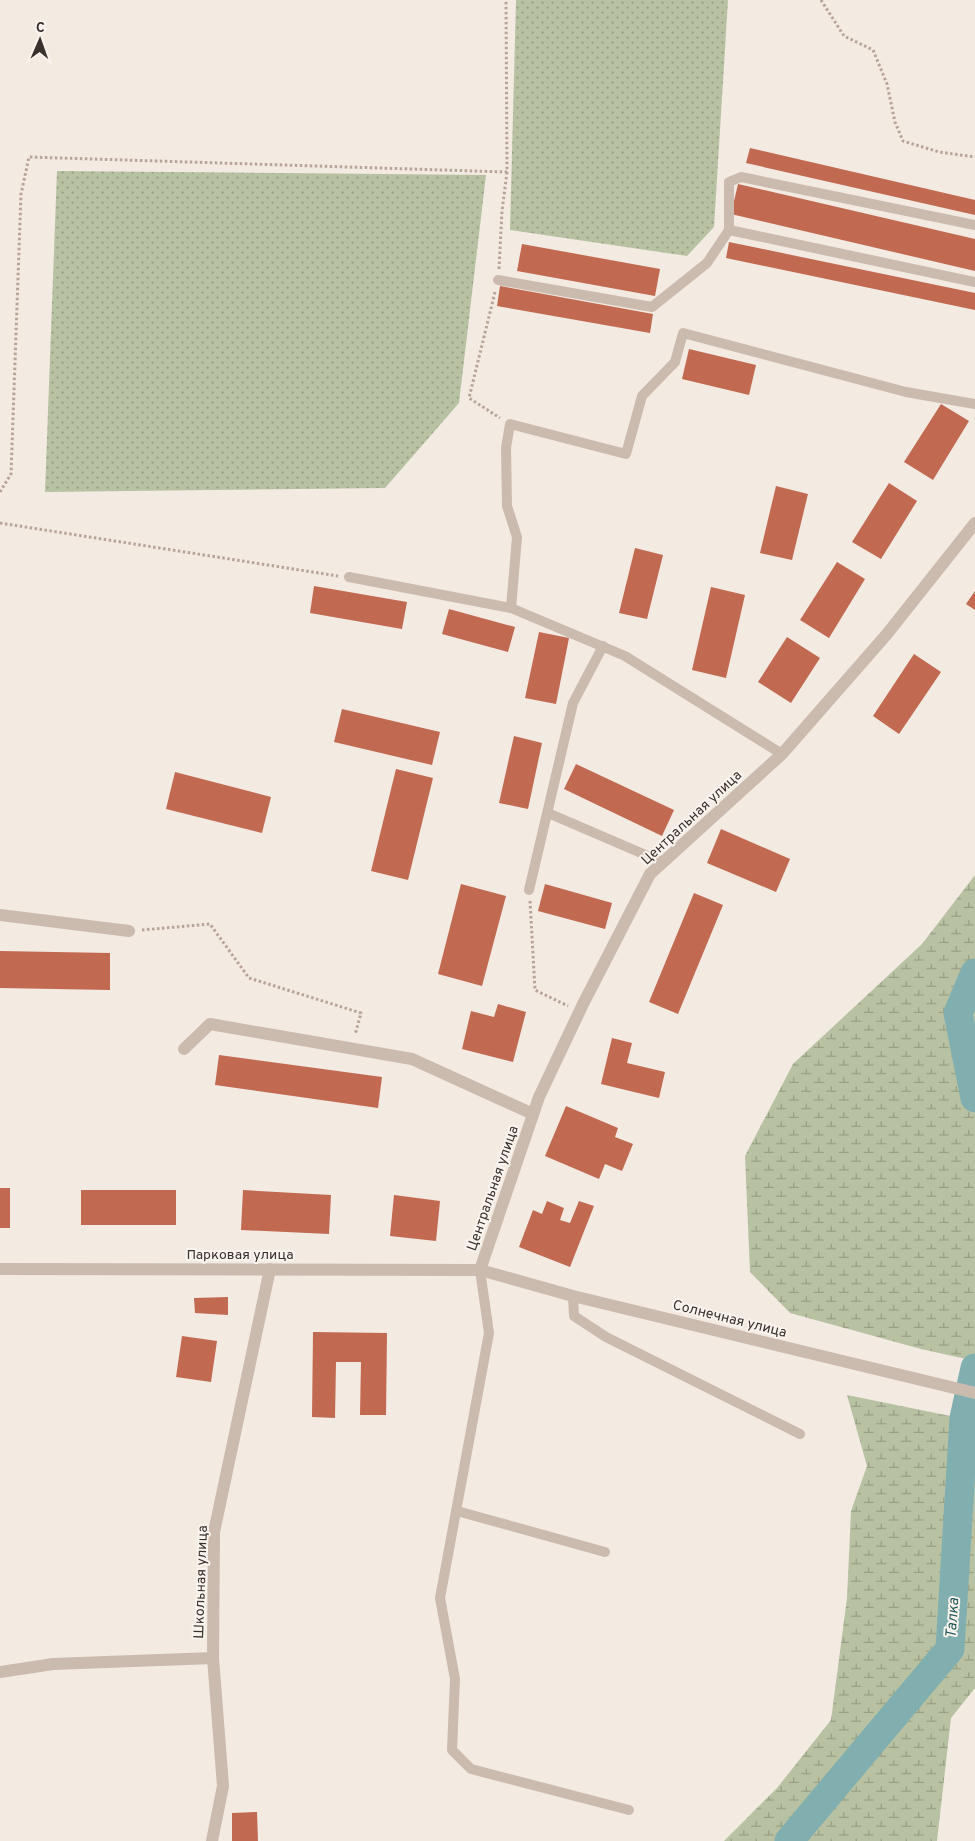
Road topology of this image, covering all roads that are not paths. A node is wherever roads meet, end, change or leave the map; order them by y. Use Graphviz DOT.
graph roads {
  1 [pos="975,225"];
  2 [pos="729,230"];
  3 [pos="498,280"];
  4 [pos="975,282"];
  5 [pos="975,404"];
  6 [pos="975,523"];
  7 [pos="348,577"];
  8 [pos="511,608"];
  9 [pos="603,646"];
  10 [pos="782,754"];
  11 [pos="548,813"];
  12 [pos="662,862"];
  13 [pos="530,890"];
  14 [pos="0,915"];
  15 [pos="129,931"];
  16 [pos="184,1049"];
  17 [pos="533,1114"];
  18 [pos="0,1269"];
  19 [pos="270,1269"];
  20 [pos="480,1270"];
  21 [pos="573,1296"];
  22 [pos="975,1393"];
  23 [pos="800,1434"];
  24 [pos="457,1511"];
  25 [pos="605,1552"];
  26 [pos="213,1658"];
  27 [pos="0,1672"];
  28 [pos="629,1810"];
  29 [pos="212,1841"];
  1 -- 2 [label="lane"];
  2 -- 3 [label="lane"];
  2 -- 4 [label="lane"];
  5 -- 8 [label="lane"];
  6 -- 10 [label="street, Центральная улица"];
  7 -- 8 [label="lane"];
  8 -- 9 [label="lane"];
  9 -- 10 [label="lane"];
  9 -- 11 [label="lane"];
  10 -- 12 [label="street, Центральная улица"];
  11 -- 12 [label="lane"];
  11 -- 13 [label="lane"];
  12 -- 17 [label="street, Центральная улица"];
  14 -- 15 [label="street"];
  16 -- 17 [label="street"];
  17 -- 20 [label="street, Центральная улица"];
  18 -- 19 [label="street, Парковая улица"];
  19 -- 20 [label="street, Парковая улица"];
  19 -- 26 [label="street, Школьная улица"];
  20 -- 21 [label="street, Солнечная улица"];
  20 -- 24 [label="lane"];
  21 -- 22 [label="street, Солнечная улица"];
  21 -- 23 [label="lane"];
  24 -- 25 [label="lane"];
  24 -- 28 [label="lane"];
  26 -- 27 [label="street"];
  26 -- 29 [label="street, Школьная улица"];
}
